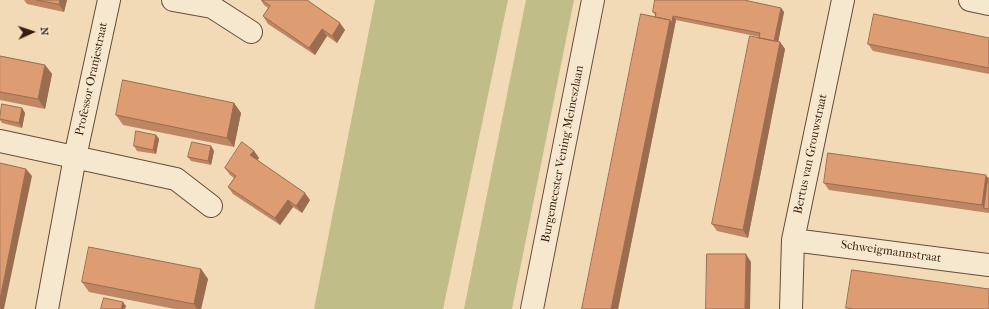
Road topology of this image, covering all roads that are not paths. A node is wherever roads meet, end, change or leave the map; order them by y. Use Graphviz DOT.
graph roads {
  1 [pos="108,0"];
  2 [pos="173,0"];
  3 [pos="593,0"];
  4 [pos="843,0"];
  5 [pos="970,0"];
  6 [pos="989,4"];
  7 [pos="250,32"];
  8 [pos="0,142"];
  9 [pos="75,158"];
  10 [pos="212,206"];
  11 [pos="793,240"];
  12 [pos="989,265"];
  13 [pos="47,309"];
  14 [pos="532,309"];
  15 [pos="791,309"];
  1 -- 9 [label="street, Professor Oranjestraat"];
  2 -- 7 [label="street"];
  3 -- 14 [label="street, Burgemeester Vening Meineszlaan"];
  4 -- 11 [label="street, Bertus van Grouwstraat"];
  5 -- 6 [label="street"];
  8 -- 9 [label="street"];
  9 -- 10 [label="street"];
  9 -- 13 [label="street, Professor Oranjestraat"];
  11 -- 12 [label="street, Schweigmannstraat"];
  11 -- 15 [label="street, Bertus van Grouwstraat"];
}
